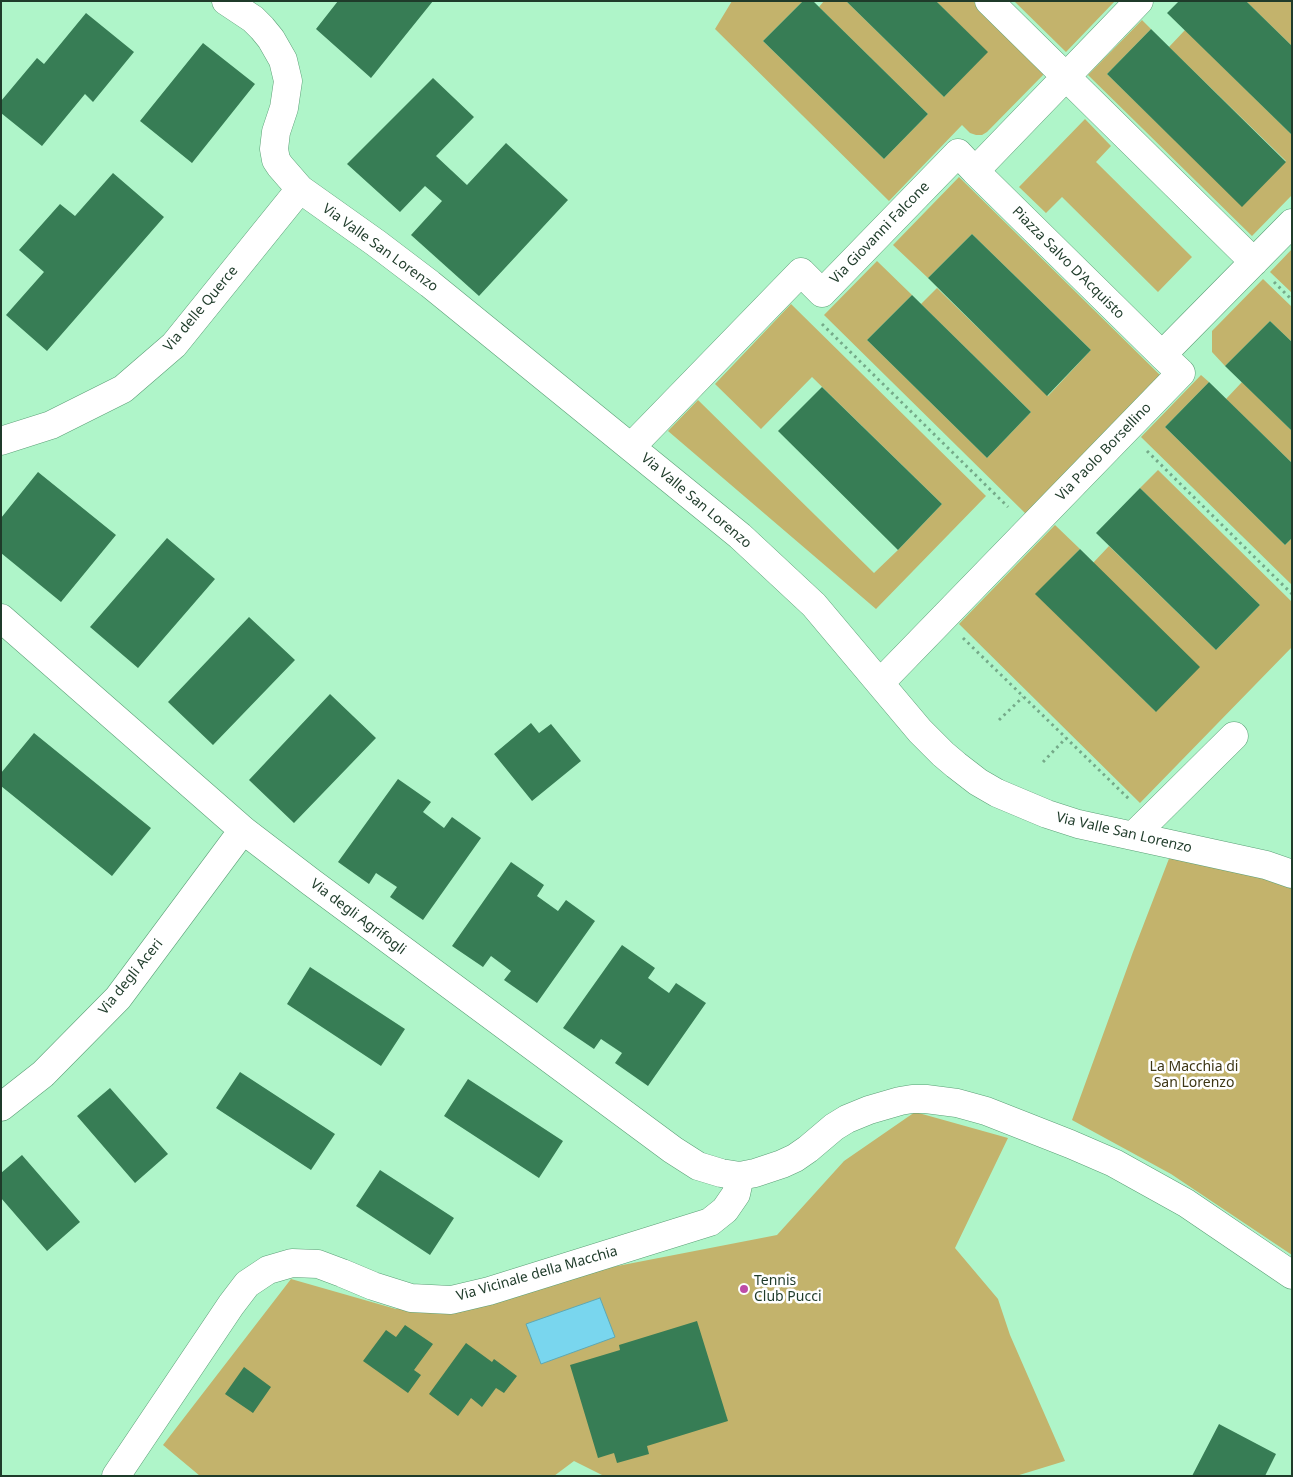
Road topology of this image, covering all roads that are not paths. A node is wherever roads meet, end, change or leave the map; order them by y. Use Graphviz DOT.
graph roads {
  1 [pos="226,1"];
  2 [pos="989,1"];
  3 [pos="1139,1"];
  4 [pos="1066,77"];
  5 [pos="974,170"];
  6 [pos="300,189"];
  7 [pos="1292,223"];
  8 [pos="1254,262"];
  9 [pos="1162,356"];
  10 [pos="1,441"];
  11 [pos="631,447"];
  12 [pos="1,618"];
  13 [pos="880,683"];
  14 [pos="1234,736"];
  15 [pos="244,830"];
  16 [pos="1125,834"];
  17 [pos="1292,874"];
  18 [pos="1,1107"];
  19 [pos="740,1176"];
  20 [pos="1292,1275"];
  21 [pos="116,1476"];
  1 -- 6 [label="street, Via Valle San Lorenzo"];
  2 -- 4 [label="street"];
  3 -- 4 [label="street"];
  4 -- 5 [label="street"];
  4 -- 8 [label="street"];
  5 -- 9 [label="street, Piazza Salvo D'Acquisto"];
  5 -- 11 [label="street, Via Giovanni Falcone"];
  6 -- 10 [label="street, Via delle Querce"];
  6 -- 11 [label="street, Via Valle San Lorenzo"];
  7 -- 8 [label="street"];
  8 -- 9 [label="street"];
  9 -- 13 [label="street, Via Paolo Borsellino"];
  11 -- 13 [label="street, Via Valle San Lorenzo"];
  12 -- 15 [label="street, Via degli Agrifogli"];
  13 -- 16 [label="street, Via Valle San Lorenzo"];
  14 -- 16 [label="street"];
  15 -- 18 [label="street, Via degli Aceri"];
  15 -- 19 [label="street, Via degli Agrifogli"];
  16 -- 17 [label="street, Via Valle San Lorenzo"];
  19 -- 20 [label="street"];
  19 -- 21 [label="street, Via Vicinale della Macchia"];
}
